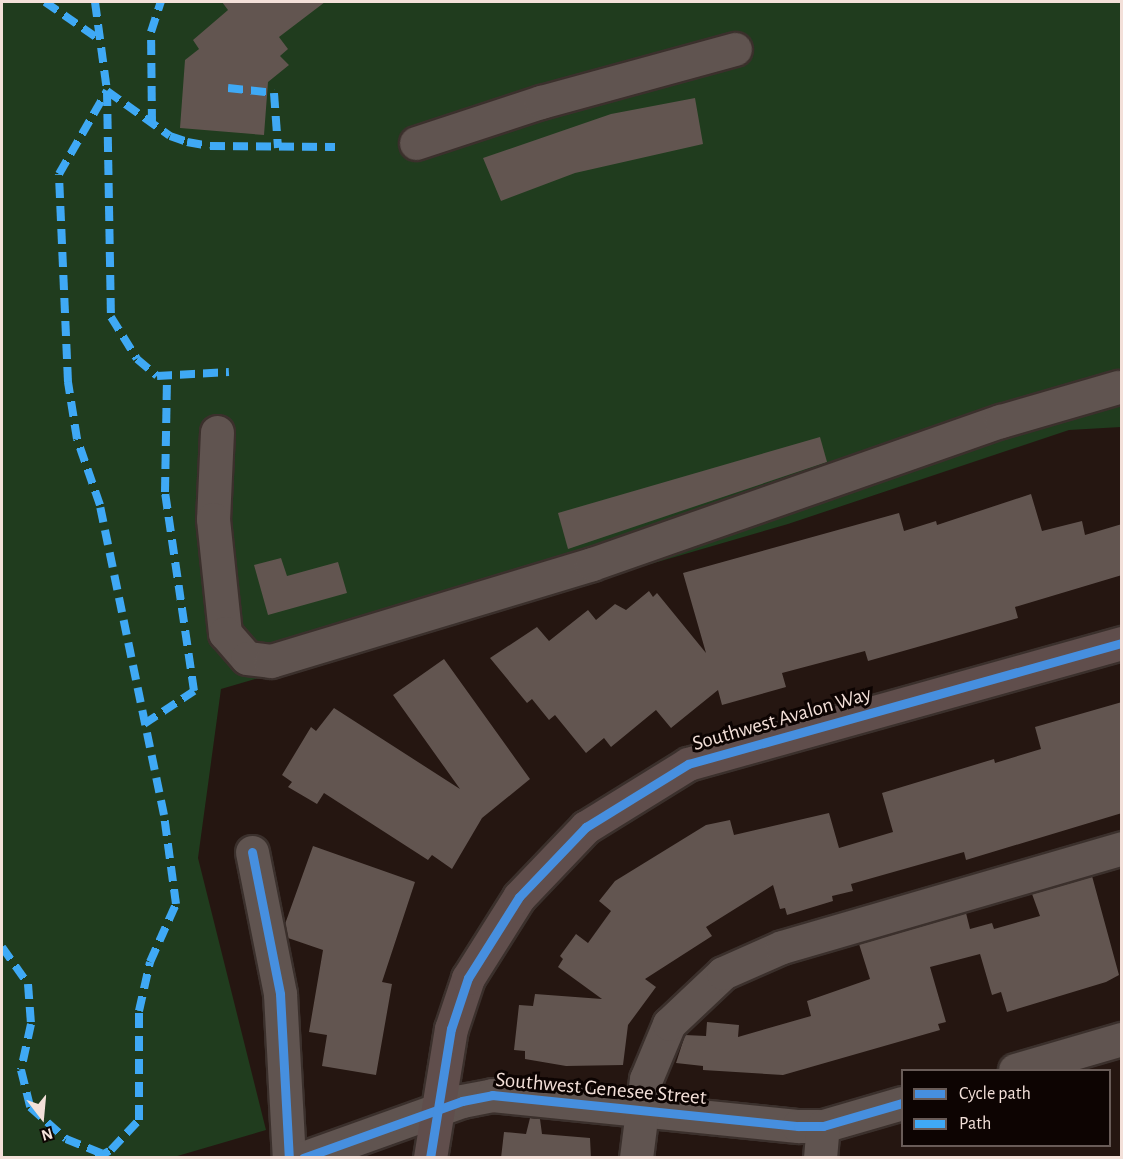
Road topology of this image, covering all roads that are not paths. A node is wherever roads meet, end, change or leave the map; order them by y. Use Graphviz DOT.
graph roads {
  1 [pos="735,49"];
  2 [pos="416,143"];
  3 [pos="1118,387"];
  4 [pos="217,432"];
  5 [pos="1122,643"];
  6 [pos="1122,848"];
  7 [pos="252,852"];
  8 [pos="1122,1040"];
  9 [pos="1022,1069"];
  10 [pos="901,1104"];
  11 [pos="641,1110"];
  12 [pos="435,1112"];
  13 [pos="822,1142"];
  14 [pos="289,1158"];
  15 [pos="303,1158"];
  16 [pos="430,1158"];
  17 [pos="636,1158"];
  1 -- 2 [label="street"];
  3 -- 4 [label="street"];
  5 -- 12 [label="main road, Southwest Avalon Way"];
  6 -- 11 [label="street"];
  7 -- 14 [label="street"];
  8 -- 9 [label="street"];
  10 -- 13 [label="street, Southwest Genesee Street"];
  11 -- 12 [label="street, Southwest Genesee Street"];
  11 -- 13 [label="street, Southwest Genesee Street"];
  11 -- 17 [label="street"];
  12 -- 15 [label="street, Southwest Genesee Street"];
  12 -- 16 [label="main road, Southwest Avalon Way"];
}
